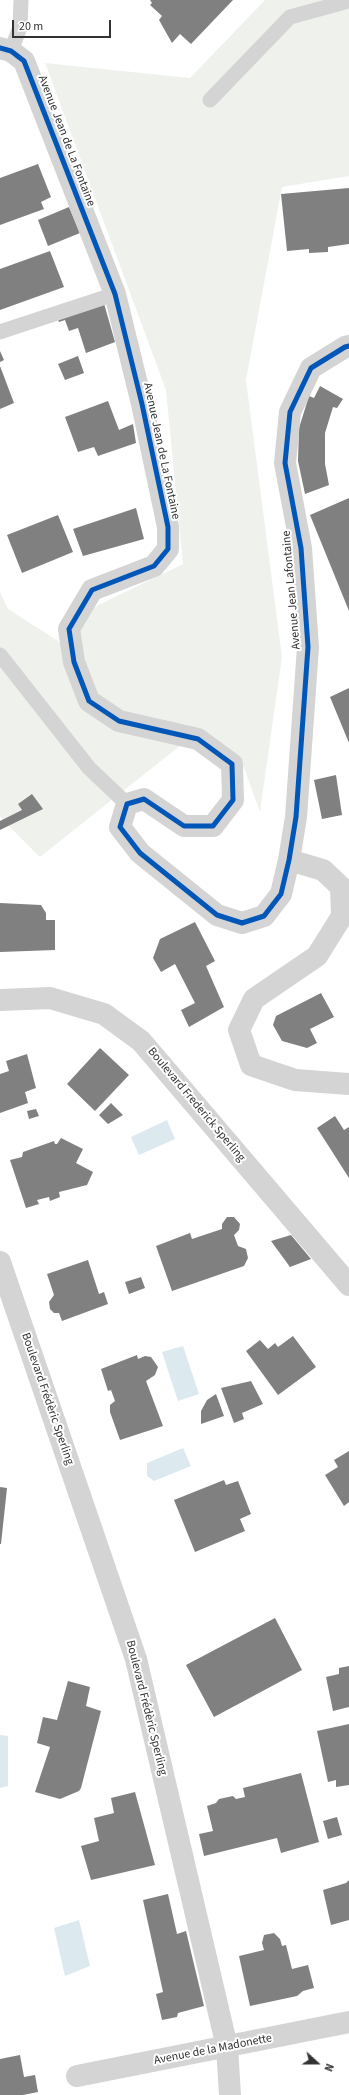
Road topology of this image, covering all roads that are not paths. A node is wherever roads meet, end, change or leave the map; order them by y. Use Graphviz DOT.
graph roads {
  1 [pos="21,0"];
  2 [pos="348,0"];
  3 [pos="6,49"];
  4 [pos="210,100"];
  5 [pos="115,294"];
  6 [pos="0,332"];
  7 [pos="349,346"];
  8 [pos="0,655"];
  9 [pos="127,804"];
  10 [pos="289,860"];
  11 [pos="0,1000"];
  12 [pos="349,1084"];
  13 [pos="0,1262"];
  14 [pos="349,1285"];
  15 [pos="349,2022"];
  16 [pos="227,2047"];
  17 [pos="77,2076"];
  18 [pos="230,2095"];
  1 -- 3 [label="lane"];
  2 -- 4 [label="lane"];
  3 -- 5 [label="street, Avenue Jean de La Fontaine"];
  5 -- 6 [label="lane"];
  5 -- 9 [label="street, Avenue Jean de La Fontaine"];
  7 -- 10 [label="street, Avenue Jean Lafontaine"];
  8 -- 9 [label="lane"];
  9 -- 10 [label="street"];
  10 -- 12 [label="street"];
  11 -- 14 [label="street, Boulevard Frederick Sperling"];
  13 -- 16 [label="street, Boulevard Frédèric Sperling"];
  15 -- 16 [label="street, Avenue de la Madonette"];
  16 -- 17 [label="street, Avenue de la Madonette"];
  16 -- 18 [label="street, Boulevard Frédèric Sperling"];
}
